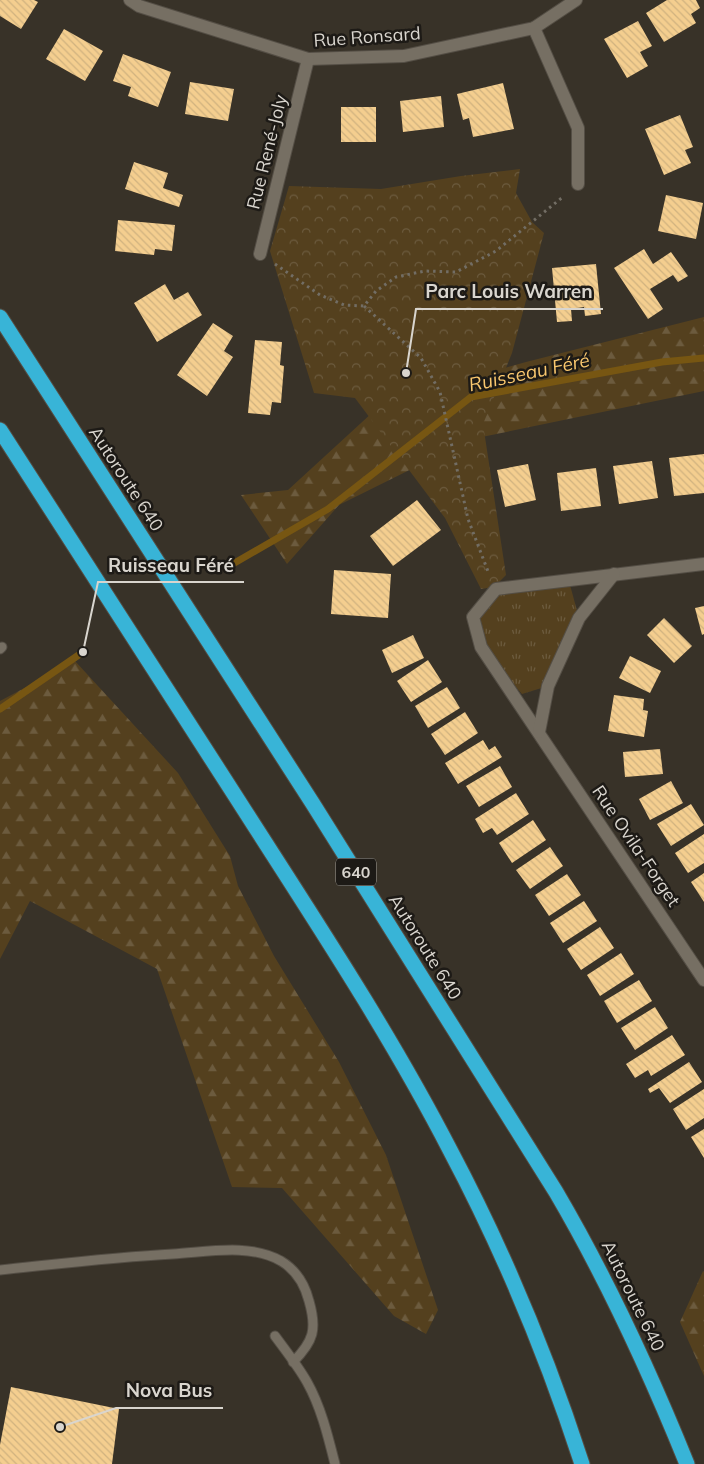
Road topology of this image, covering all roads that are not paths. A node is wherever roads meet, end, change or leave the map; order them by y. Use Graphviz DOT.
graph roads {
  1 [pos="130,0"];
  2 [pos="576,0"];
  3 [pos="534,28"];
  4 [pos="308,59"];
  5 [pos="578,184"];
  6 [pos="260,254"];
  7 [pos="0,317"];
  8 [pos="0,430"];
  9 [pos="704,564"];
  10 [pos="614,574"];
  11 [pos="539,732"];
  12 [pos="704,980"];
  13 [pos="0,1270"];
  14 [pos="275,1336"];
  15 [pos="293,1362"];
  16 [pos="335,1464"];
  17 [pos="582,1464"];
  18 [pos="687,1464"];
  1 -- 4 [label="street, Rue Ronsard"];
  2 -- 3 [label="street, Rue Ronsard"];
  3 -- 4 [label="street, Rue Ronsard"];
  3 -- 5 [label="street"];
  4 -- 6 [label="street, Rue René-Joly"];
  7 -- 18 [label="highway, Autoroute 640 / 640"];
  8 -- 17 [label="highway"];
  9 -- 10 [label="street, Rue Ovila-Forget"];
  10 -- 11 [label="street"];
  10 -- 11 [label="street, Rue Ovila-Forget"];
  11 -- 12 [label="street, Rue Ovila-Forget"];
  13 -- 15 [label="lane"];
  14 -- 15 [label="lane"];
  15 -- 16 [label="lane"];
}
